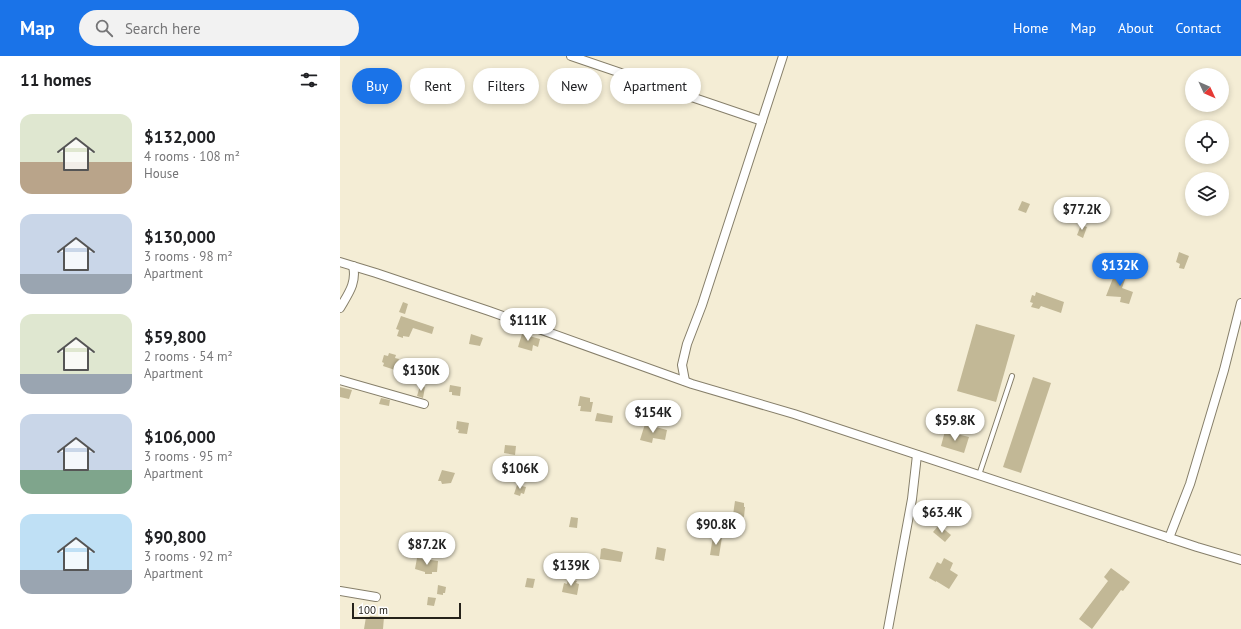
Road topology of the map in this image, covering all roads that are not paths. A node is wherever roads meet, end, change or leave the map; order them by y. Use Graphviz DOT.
graph roads {
  1 [pos="571,56"];
  2 [pos="782,56"];
  3 [pos="762,121"];
  4 [pos="340,262"];
  5 [pos="353,266"];
  6 [pos="1241,303"];
  7 [pos="340,308"];
  8 [pos="1012,376"];
  9 [pos="340,380"];
  10 [pos="685,381"];
  11 [pos="424,404"];
  12 [pos="918,455"];
  13 [pos="979,476"];
  14 [pos="1169,538"];
  15 [pos="1241,560"];
  16 [pos="340,591"];
  17 [pos="376,597"];
  18 [pos="888,629"];
  1 -- 3 [label="street"];
  2 -- 3 [label="street"];
  3 -- 10 [label="street"];
  4 -- 5 [label="street"];
  5 -- 7 [label="street"];
  5 -- 10 [label="street"];
  6 -- 14 [label="street"];
  8 -- 13 [label="lane"];
  9 -- 11 [label="street"];
  10 -- 12 [label="street"];
  12 -- 13 [label="street"];
  12 -- 18 [label="street"];
  13 -- 14 [label="street"];
  14 -- 15 [label="street"];
  16 -- 17 [label="street"];
}
